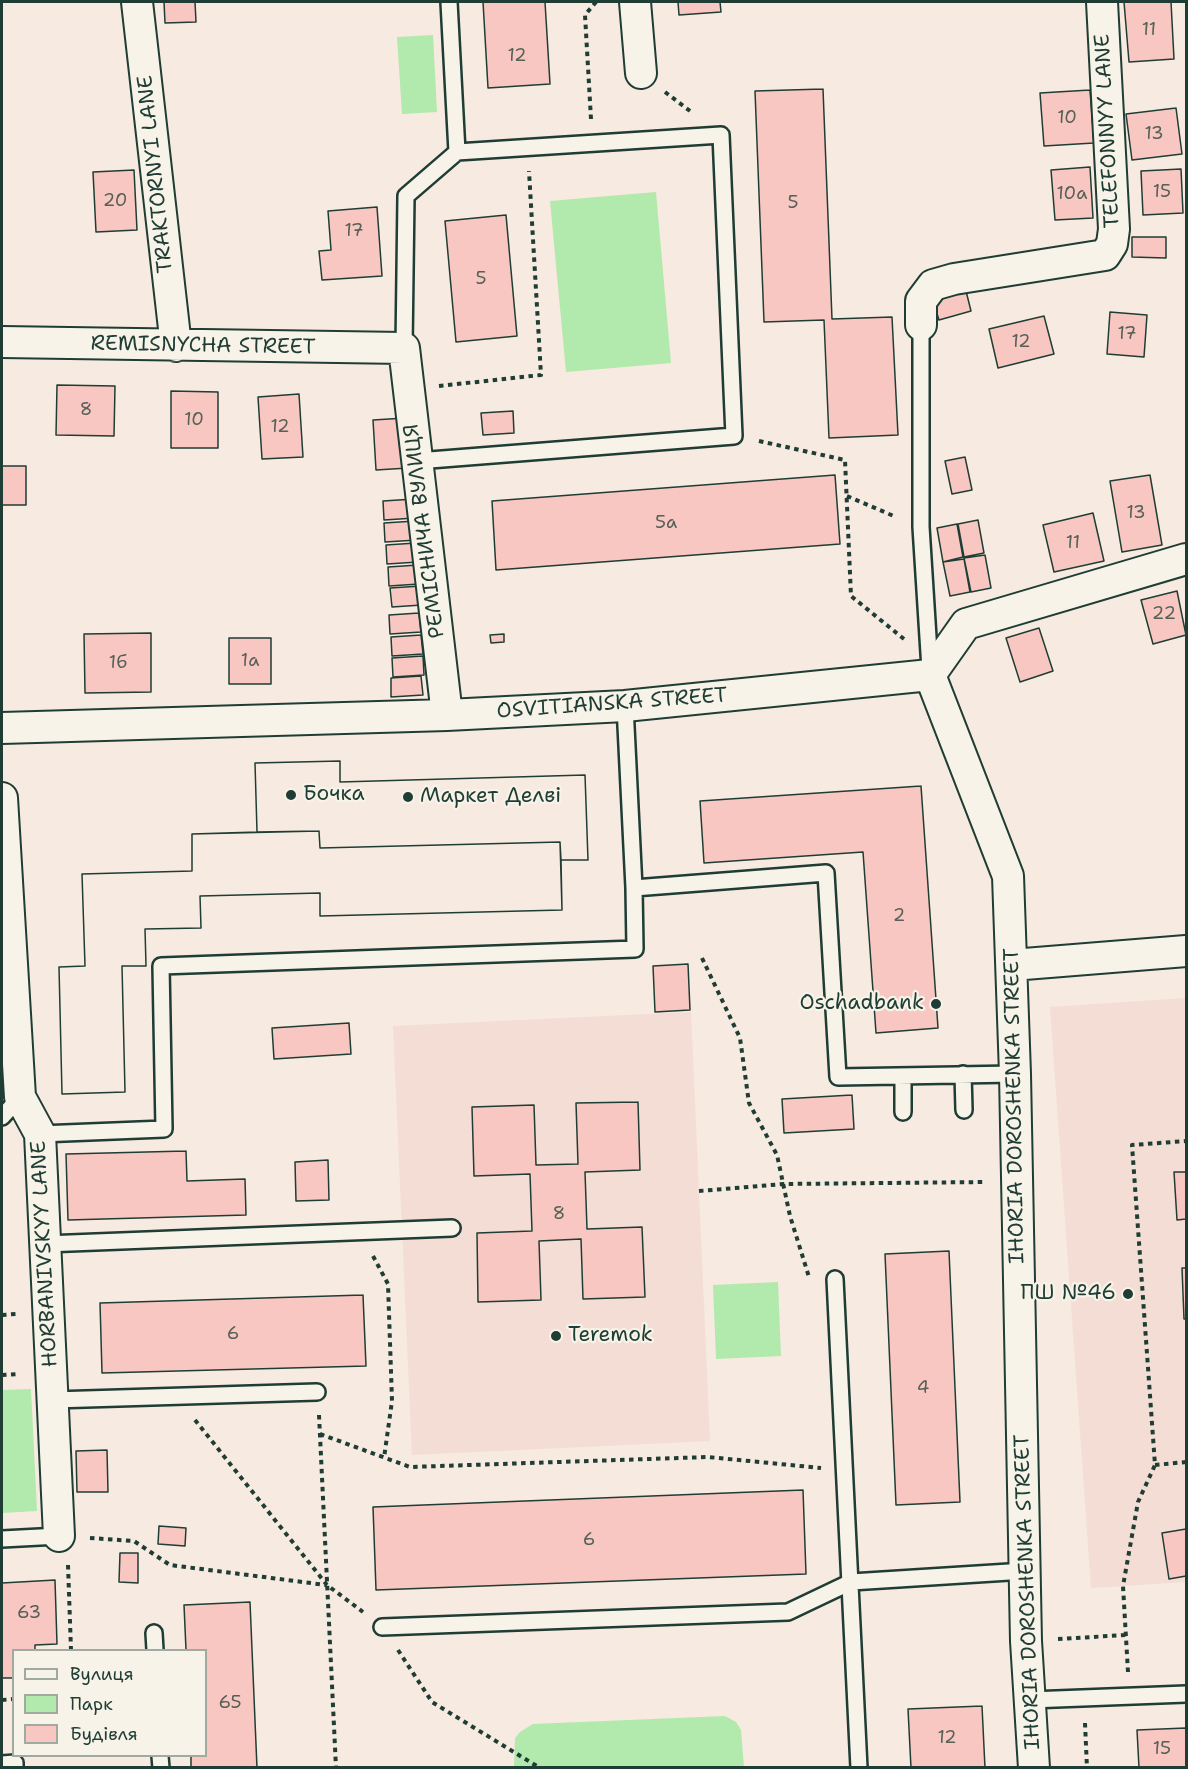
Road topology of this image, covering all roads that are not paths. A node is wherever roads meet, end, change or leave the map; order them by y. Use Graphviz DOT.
graph roads {
  1 [pos="137,2"];
  2 [pos="450,2"];
  3 [pos="635,2"];
  4 [pos="1102,2"];
  5 [pos="641,73"];
  6 [pos="457,152"];
  7 [pos="921,325"];
  8 [pos="2,342"];
  9 [pos="176,346"];
  10 [pos="404,348"];
  11 [pos="417,461"];
  12 [pos="1186,559"];
  13 [pos="919,676"];
  14 [pos="625,706"];
  15 [pos="447,715"];
  16 [pos="2,728"];
  17 [pos="2,798"];
  18 [pos="634,888"];
  19 [pos="1186,951"];
  20 [pos="1012,964"];
  21 [pos="963,1074"];
  22 [pos="1015,1074"];
  23 [pos="903,1076"];
  24 [pos="11,1107"];
  25 [pos="964,1110"];
  26 [pos="903,1112"];
  27 [pos="40,1134"];
  28 [pos="452,1228"];
  29 [pos="45,1244"];
  30 [pos="835,1279"];
  31 [pos="317,1392"];
  32 [pos="53,1400"];
  33 [pos="59,1536"];
  34 [pos="2,1539"];
  35 [pos="1025,1571"];
  36 [pos="851,1582"];
  37 [pos="382,1627"];
  38 [pos="154,1633"];
  39 [pos="155,1649"];
  40 [pos="1186,1694"];
  41 [pos="1030,1701"];
  42 [pos="2,1764"];
  43 [pos="15,1767"];
  44 [pos="859,1767"];
  45 [pos="1034,1767"];
  1 -- 9 [label="street, TRAKTORNYI LANE"];
  2 -- 6 [label="lane"];
  3 -- 5 [label="street"];
  4 -- 7 [label="street, TELEFONNYY LANE"];
  6 -- 10 [label="lane"];
  6 -- 11 [label="lane"];
  7 -- 13 [label="lane"];
  8 -- 9 [label="street, REMISNYCHA STREET"];
  9 -- 10 [label="street, REMISNYCHA STREET"];
  10 -- 11 [label="street, РЕМІСНИЧА ВУЛИЦЯ"];
  11 -- 15 [label="street, РЕМІСНИЧА ВУЛИЦЯ"];
  12 -- 13 [label="street"];
  13 -- 14 [label="street, OSVITIANSKA STREET"];
  13 -- 20 [label="street, IHORIA DOROSHENKA STREET"];
  14 -- 15 [label="street, OSVITIANSKA STREET"];
  14 -- 18 [label="lane"];
  15 -- 16 [label="street, OSVITIANSKA STREET"];
  17 -- 24 [label="street, HORBANIVSKYY LANE"];
  18 -- 23 [label="lane"];
  18 -- 27 [label="lane"];
  19 -- 20 [label="street"];
  20 -- 22 [label="street, IHORIA DOROSHENKA STREET"];
  21 -- 22 [label="lane"];
  21 -- 23 [label="lane"];
  21 -- 25 [label="lane"];
  22 -- 35 [label="street, IHORIA DOROSHENKA STREET"];
  23 -- 26 [label="lane"];
  24 -- 27 [label="street, HORBANIVSKYY LANE"];
  27 -- 29 [label="street, HORBANIVSKYY LANE"];
  28 -- 29 [label="lane"];
  29 -- 32 [label="street, HORBANIVSKYY LANE"];
  30 -- 36 [label="lane"];
  31 -- 32 [label="lane"];
  32 -- 33 [label="street, HORBANIVSKYY LANE"];
  33 -- 34 [label="lane"];
  35 -- 36 [label="lane"];
  35 -- 41 [label="street, IHORIA DOROSHENKA STREET"];
  36 -- 37 [label="lane"];
  36 -- 44 [label="lane"];
  38 -- 39 [label="lane"];
  40 -- 41 [label="lane"];
  41 -- 45 [label="street, IHORIA DOROSHENKA STREET"];
  42 -- 43 [label="lane"];
}
